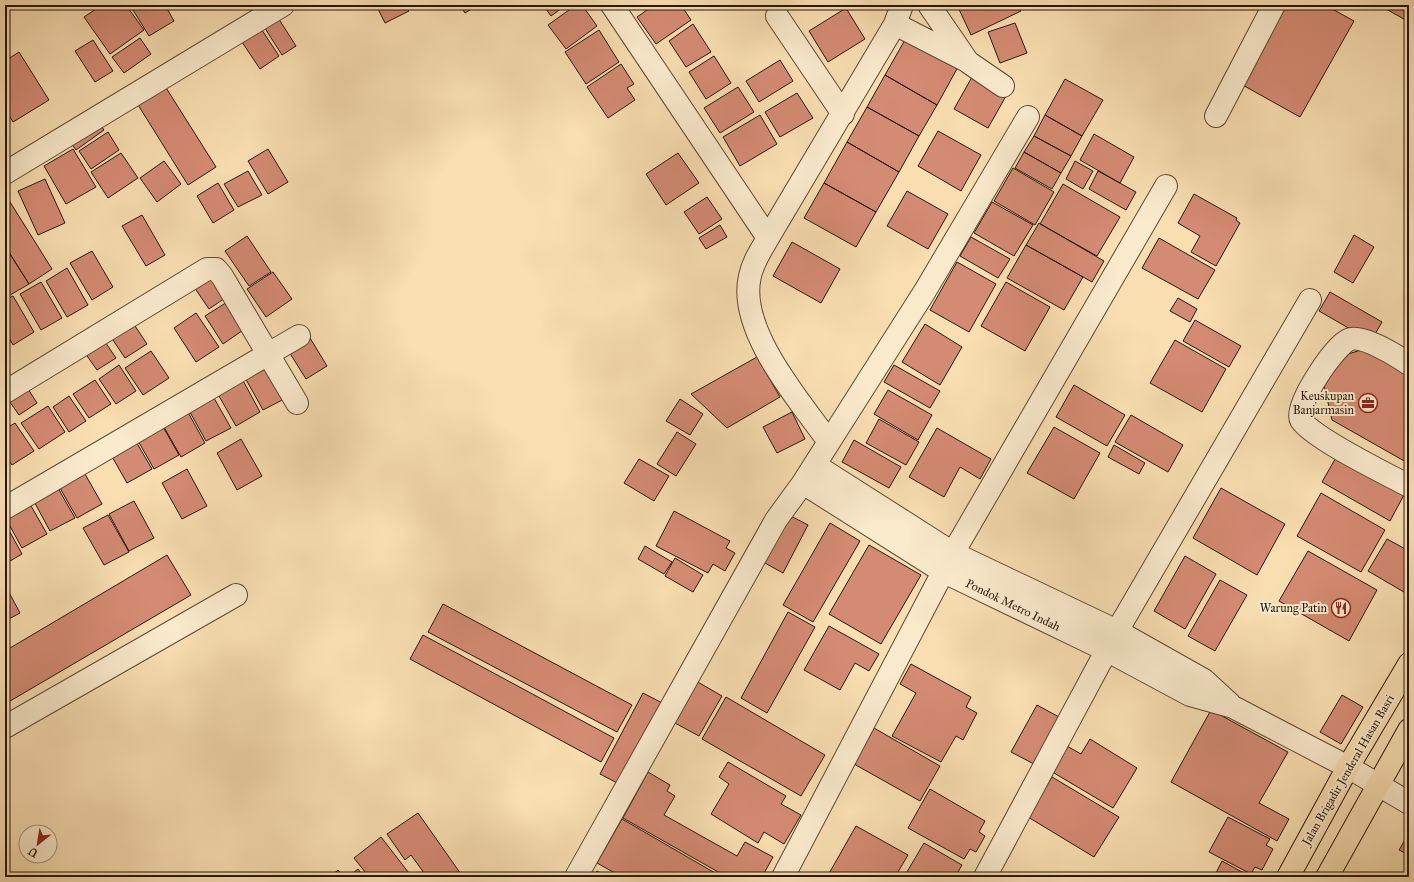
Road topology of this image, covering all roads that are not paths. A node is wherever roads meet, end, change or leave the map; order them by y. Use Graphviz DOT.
graph roads {
  1 [pos="283,5"];
  2 [pos="612,5"];
  3 [pos="929,5"];
  4 [pos="1274,5"];
  5 [pos="899,15"];
  6 [pos="777,16"];
  7 [pos="968,62"];
  8 [pos="1003,86"];
  9 [pos="843,114"];
  10 [pos="1216,116"];
  11 [pos="1028,117"];
  12 [pos="5,173"];
  13 [pos="1166,186"];
  14 [pos="768,238"];
  15 [pos="1310,300"];
  16 [pos="299,336"];
  17 [pos="268,353"];
  18 [pos="1409,364"];
  19 [pos="5,392"];
  20 [pos="297,403"];
  21 [pos="829,442"];
  22 [pos="809,474"];
  23 [pos="1409,486"];
  24 [pos="5,508"];
  25 [pos="947,562"];
  26 [pos="236,595"];
  27 [pos="1118,631"];
  28 [pos="1108,651"];
  29 [pos="1409,664"];
  30 [pos="1233,707"];
  31 [pos="5,727"];
  32 [pos="1409,730"];
  33 [pos="1348,767"];
  34 [pos="1378,785"];
  35 [pos="1409,803"];
  36 [pos="576,877"];
  37 [pos="783,877"];
  38 [pos="985,877"];
  39 [pos="1288,877"];
  40 [pos="1327,877"];
  1 -- 12 [label="street"];
  2 -- 14 [label="street"];
  3 -- 7 [label="street"];
  4 -- 10 [label="street"];
  5 -- 7 [label="street"];
  5 -- 9 [label="street"];
  6 -- 9 [label="street"];
  7 -- 8 [label="street"];
  9 -- 14 [label="street"];
  11 -- 21 [label="street"];
  13 -- 25 [label="street"];
  14 -- 21 [label="street"];
  15 -- 27 [label="street"];
  16 -- 17 [label="street"];
  17 -- 19 [label="street"];
  17 -- 20 [label="street"];
  17 -- 24 [label="street"];
  18 -- 23 [label="street"];
  21 -- 22 [label="street"];
  22 -- 25 [label="street, Pondok Metro Indah"];
  22 -- 36 [label="street"];
  25 -- 27 [label="street, Pondok Metro Indah"];
  25 -- 28 [label="street, Pondok Metro Indah"];
  25 -- 37 [label="street"];
  26 -- 31 [label="street"];
  27 -- 28 [label="street"];
  27 -- 30 [label="street, Pondok Metro Indah"];
  28 -- 30 [label="street, Pondok Metro Indah"];
  28 -- 38 [label="street"];
  29 -- 33 [label="highway, Jalan Brigadir Jenderal Hasan Basri"];
  30 -- 33 [label="street, Pondok Metro Indah"];
  32 -- 34 [label="highway"];
  33 -- 34 [label="street, Pondok Metro Indah"];
  33 -- 39 [label="highway, Jalan Brigadir Jenderal Hasan Basri"];
  34 -- 35 [label="street, Pondok Metro Indah"];
  34 -- 40 [label="highway"];
}
